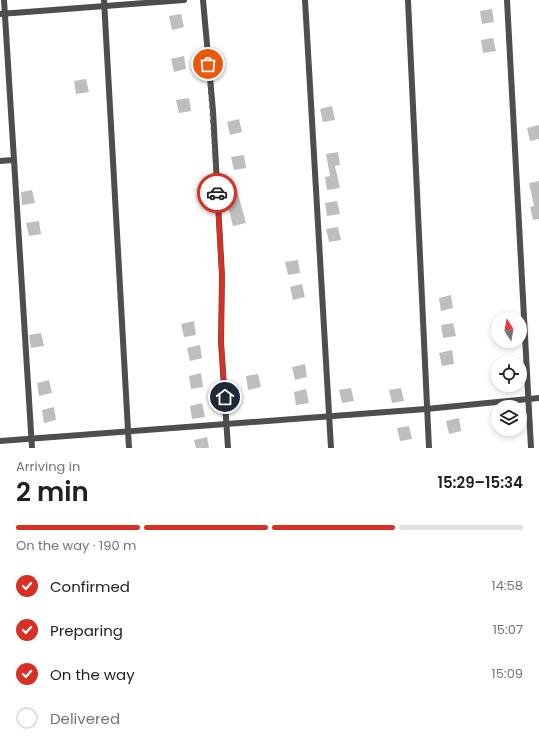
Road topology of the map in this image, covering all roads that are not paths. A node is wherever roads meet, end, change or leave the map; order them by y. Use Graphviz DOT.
graph roads {
  1 [pos="4,0"];
  2 [pos="184,0"];
  3 [pos="202,0"];
  4 [pos="305,0"];
  5 [pos="408,0"];
  6 [pos="507,0"];
  7 [pos="105,3"];
  8 [pos="2,14"];
  9 [pos="13,160"];
  10 [pos="0,161"];
  11 [pos="539,398"];
  12 [pos="528,399"];
  13 [pos="426,409"];
  14 [pos="329,416"];
  15 [pos="227,424"];
  16 [pos="128,430"];
  17 [pos="31,438"];
  18 [pos="0,441"];
  19 [pos="32,448"];
  20 [pos="129,448"];
  21 [pos="228,448"];
  22 [pos="331,448"];
  23 [pos="429,448"];
  24 [pos="531,448"];
  1 -- 8 [label="street"];
  2 -- 7 [label="street"];
  3 -- 15 [label="street"];
  4 -- 14 [label="street"];
  5 -- 13 [label="street"];
  6 -- 12 [label="street"];
  7 -- 8 [label="street"];
  7 -- 16 [label="street"];
  8 -- 9 [label="street"];
  9 -- 10 [label="street"];
  9 -- 17 [label="street"];
  11 -- 12 [label="street"];
  12 -- 13 [label="street"];
  12 -- 24 [label="street"];
  13 -- 14 [label="street"];
  13 -- 23 [label="street"];
  14 -- 15 [label="street"];
  14 -- 22 [label="street"];
  15 -- 16 [label="street"];
  15 -- 21 [label="street"];
  16 -- 17 [label="street"];
  16 -- 20 [label="street"];
  17 -- 18 [label="street"];
  17 -- 19 [label="street"];
}
